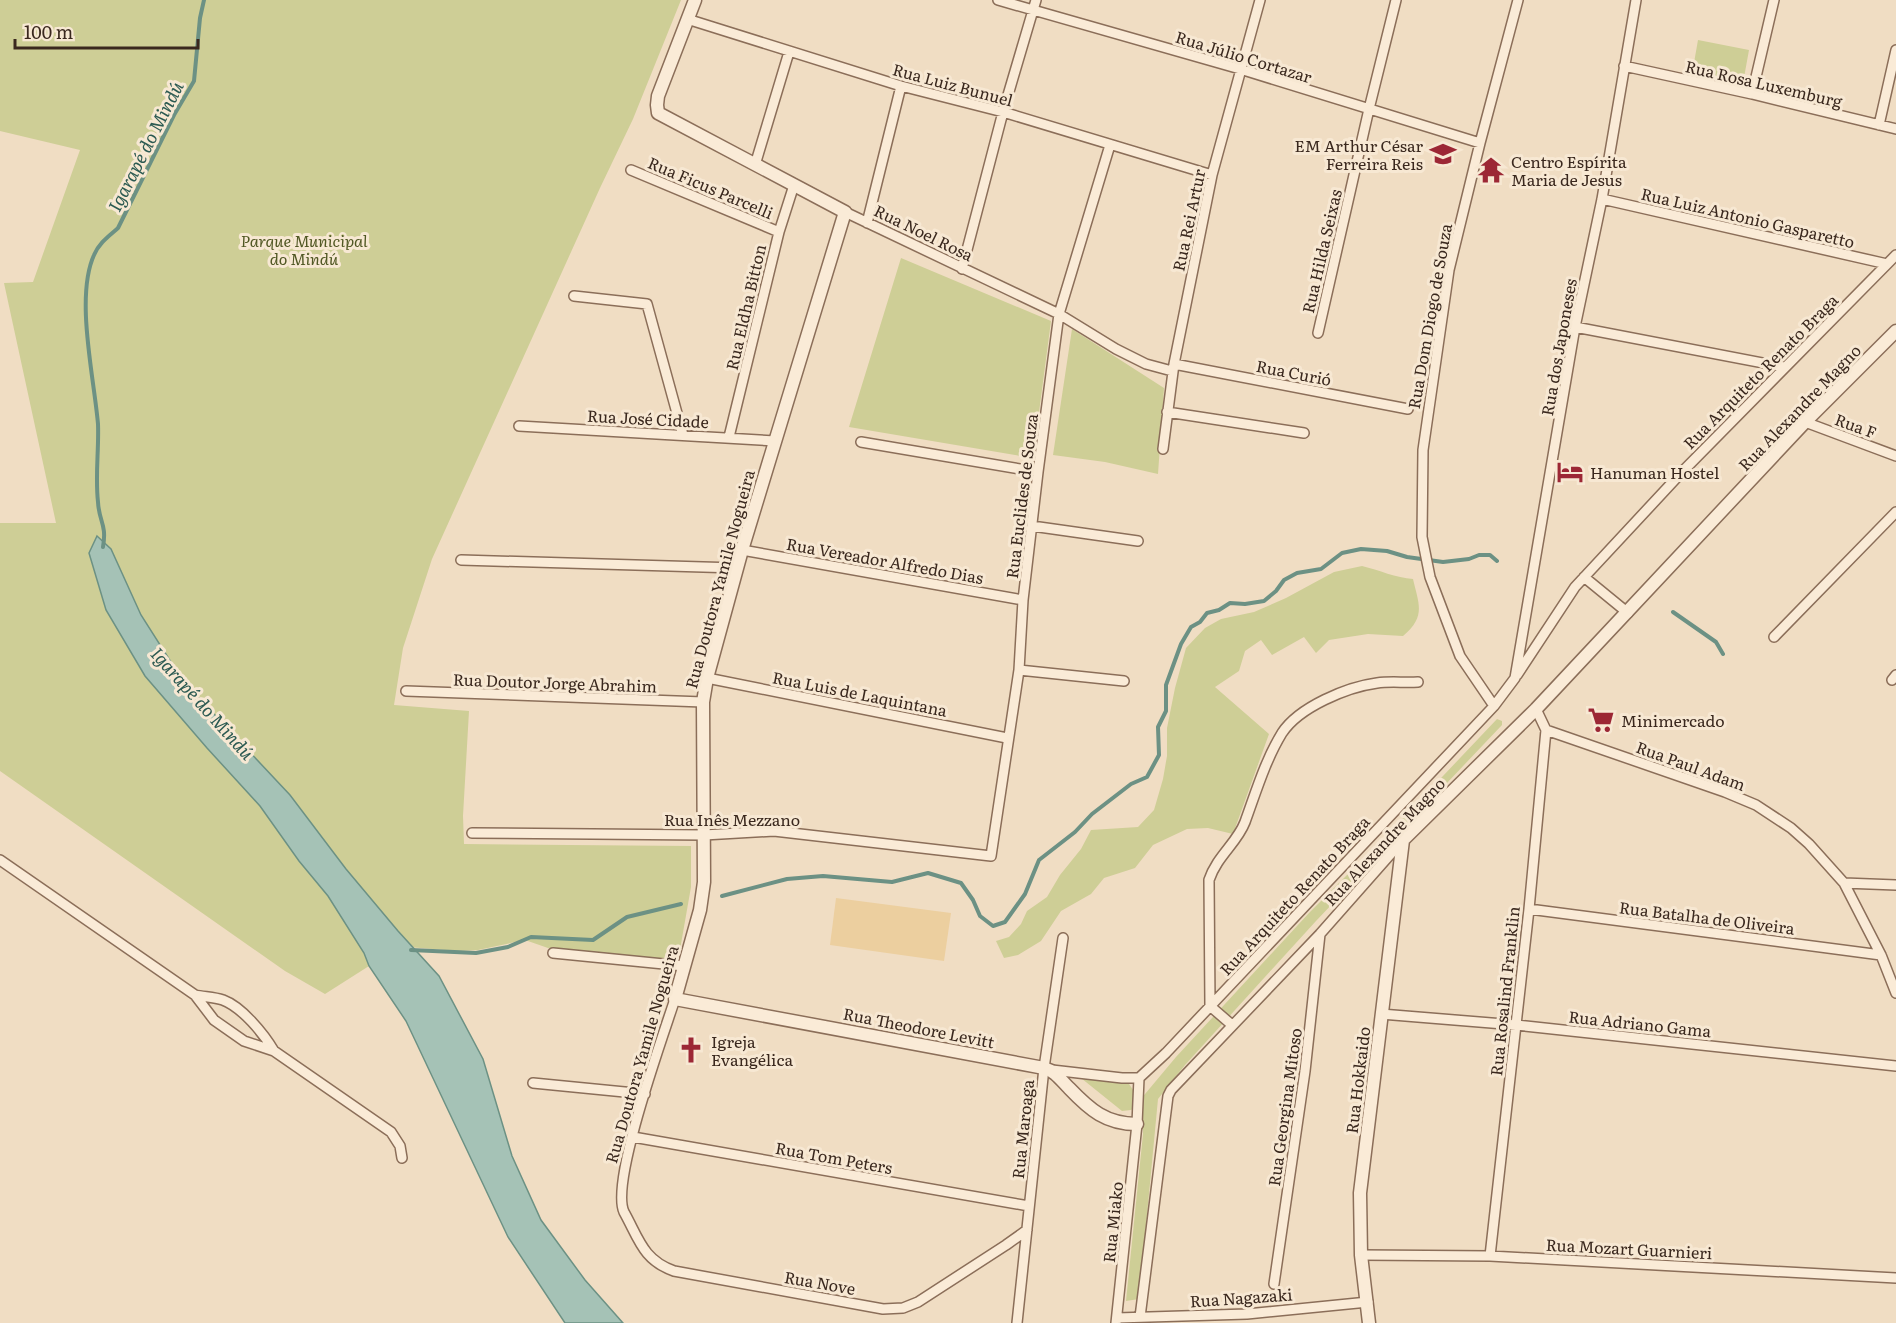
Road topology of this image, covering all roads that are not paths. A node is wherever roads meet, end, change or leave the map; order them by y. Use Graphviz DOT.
graph roads {
  1 [pos="695,0"];
  2 [pos="998,0"];
  3 [pos="1036,0"];
  4 [pos="1260,0"];
  5 [pos="1396,0"];
  6 [pos="1518,0"];
  7 [pos="1636,0"];
  8 [pos="1774,0"];
  9 [pos="1033,10"];
  10 [pos="687,19"];
  11 [pos="1896,50"];
  12 [pos="789,52"];
  13 [pos="1624,66"];
  14 [pos="1240,69"];
  15 [pos="901,86"];
  16 [pos="1752,94"];
  17 [pos="1369,110"];
  18 [pos="1003,112"];
  19 [pos="1879,125"];
  20 [pos="1896,129"];
  21 [pos="1480,143"];
  22 [pos="1110,146"];
  23 [pos="755,165"];
  24 [pos="631,170"];
  25 [pos="1212,175"];
  26 [pos="794,184"];
  27 [pos="1602,199"];
  28 [pos="845,212"];
  29 [pos="867,223"];
  30 [pos="779,232"];
  31 [pos="1896,255"];
  32 [pos="1887,264"];
  33 [pos="962,269"];
  34 [pos="574,296"];
  35 [pos="1059,314"];
  36 [pos="1575,327"];
  37 [pos="1896,331"];
  38 [pos="1318,333"];
  39 [pos="1784,367"];
  40 [pos="1173,368"];
  41 [pos="1408,409"];
  42 [pos="1167,412"];
  43 [pos="1805,422"];
  44 [pos="519,426"];
  45 [pos="1304,433"];
  46 [pos="683,435"];
  47 [pos="729,437"];
  48 [pos="775,441"];
  49 [pos="861,442"];
  50 [pos="1163,449"];
  51 [pos="1896,456"];
  52 [pos="1038,472"];
  53 [pos="1896,512"];
  54 [pos="1032,526"];
  55 [pos="1138,542"];
  56 [pos="742,550"];
  57 [pos="461,560"];
  58 [pos="737,568"];
  59 [pos="1584,577"];
  60 [pos="1023,600"];
  61 [pos="1628,613"];
  62 [pos="1774,637"];
  63 [pos="1019,670"];
  64 [pos="707,678"];
  65 [pos="1515,678"];
  66 [pos="1124,681"];
  67 [pos="1418,682"];
  68 [pos="406,692"];
  69 [pos="1501,696"];
  70 [pos="703,702"];
  71 [pos="1494,706"];
  72 [pos="1536,710"];
  73 [pos="1546,730"];
  74 [pos="1007,738"];
  75 [pos="472,833"];
  76 [pos="704,835"];
  77 [pos="1403,840"];
  78 [pos="991,856"];
  79 [pos="0,860"];
  80 [pos="1844,883"];
  81 [pos="1896,885"];
  82 [pos="1529,909"];
  83 [pos="1320,934"];
  84 [pos="1063,938"];
  85 [pos="553,953"];
  86 [pos="1881,955"];
  87 [pos="684,966"];
  88 [pos="1896,993"];
  89 [pos="195,995"];
  90 [pos="675,999"];
  91 [pos="1210,1006"];
  92 [pos="1381,1014"];
  93 [pos="1232,1024"];
  94 [pos="1516,1025"];
  95 [pos="274,1051"];
  96 [pos="1896,1066"];
  97 [pos="1048,1069"];
  98 [pos="1138,1078"];
  99 [pos="532,1083"];
  100 [pos="645,1094"];
  101 [pos="1137,1124"];
  102 [pos="633,1137"];
  103 [pos="402,1158"];
  104 [pos="621,1206"];
  105 [pos="1029,1206"];
  106 [pos="1027,1230"];
  107 [pos="1361,1255"];
  108 [pos="1490,1256"];
  109 [pos="1896,1278"];
  110 [pos="1274,1284"];
  111 [pos="1368,1302"];
  112 [pos="1140,1317"];
  113 [pos="1247,1318"];
  114 [pos="1117,1321"];
  115 [pos="1017,1323"];
  116 [pos="1369,1323"];
  1 -- 10 [label="street"];
  2 -- 9 [label="street, Rua Júlio Cortazar"];
  3 -- 9 [label="street"];
  4 -- 14 [label="street, Rua Rei Artur"];
  5 -- 17 [label="street, Rua Hilda Seixas"];
  6 -- 21 [label="street, Rua Dom Diogo de Souza"];
  7 -- 13 [label="street, Rua dos Japoneses"];
  8 -- 16 [label="street"];
  9 -- 14 [label="street, Rua Júlio Cortazar"];
  9 -- 18 [label="street"];
  10 -- 12 [label="street, Rua Luiz Bunuel"];
  10 -- 23 [label="street, Rua Noel Rosa"];
  11 -- 19 [label="street"];
  12 -- 15 [label="street, Rua Luiz Bunuel"];
  12 -- 23 [label="street"];
  13 -- 16 [label="street, Rua Rosa Luxemburg"];
  13 -- 27 [label="street, Rua dos Japoneses"];
  14 -- 17 [label="street, Rua Júlio Cortazar"];
  14 -- 25 [label="street, Rua Rei Artur"];
  15 -- 18 [label="street, Rua Luiz Bunuel"];
  15 -- 29 [label="street"];
  16 -- 19 [label="street, Rua Rosa Luxemburg"];
  17 -- 21 [label="street, Rua Júlio Cortazar"];
  17 -- 38 [label="street, Rua Hilda Seixas"];
  18 -- 22 [label="street, Rua Luiz Bunuel"];
  18 -- 33 [label="street"];
  19 -- 20 [label="street, Rua Rosa Luxemburg"];
  21 -- 71 [label="street, Rua Dom Diogo de Souza"];
  22 -- 25 [label="street, Rua Luiz Bunuel"];
  22 -- 35 [label="street, Rua Euclides de Souza"];
  23 -- 26 [label="street, Rua Noel Rosa"];
  24 -- 30 [label="street, Rua Ficus Parcelli"];
  25 -- 40 [label="street, Rua Rei Artur"];
  26 -- 28 [label="street, Rua Noel Rosa"];
  26 -- 30 [label="street, Rua Eldha Bitton"];
  27 -- 32 [label="street, Rua Luiz Antonio Gasparetto"];
  27 -- 36 [label="street, Rua dos Japoneses"];
  28 -- 29 [label="street, Rua Noel Rosa"];
  28 -- 48 [label="street, Rua Doutora Yamile Nogueira"];
  29 -- 33 [label="street, Rua Noel Rosa"];
  30 -- 47 [label="street, Rua Eldha Bitton"];
  31 -- 32 [label="street, Rua Arquiteto Renato Braga"];
  32 -- 39 [label="street, Rua Arquiteto Renato Braga"];
  33 -- 35 [label="street, Rua Noel Rosa"];
  34 -- 46 [label="street"];
  35 -- 40 [label="street, Rua Noel Rosa"];
  35 -- 52 [label="street, Rua Euclides de Souza"];
  36 -- 39 [label="street"];
  36 -- 65 [label="street, Rua dos Japoneses"];
  37 -- 43 [label="street, Rua Alexandre Magno"];
  39 -- 59 [label="street, Rua Arquiteto Renato Braga"];
  40 -- 41 [label="street, Rua Curió"];
  40 -- 42 [label="street, Rua Rei Artur"];
  42 -- 45 [label="street"];
  42 -- 50 [label="street, Rua Rei Artur"];
  43 -- 51 [label="street, Rua F"];
  43 -- 61 [label="street, Rua Alexandre Magno"];
  44 -- 46 [label="street, Rua José Cidade"];
  46 -- 47 [label="street, Rua José Cidade"];
  47 -- 48 [label="street, Rua José Cidade"];
  48 -- 56 [label="street, Rua Doutora Yamile Nogueira"];
  49 -- 52 [label="street"];
  52 -- 54 [label="street, Rua Euclides de Souza"];
  53 -- 62 [label="street"];
  54 -- 55 [label="street"];
  54 -- 60 [label="street, Rua Euclides de Souza"];
  56 -- 58 [label="street, Rua Doutora Yamile Nogueira"];
  56 -- 60 [label="street, Rua Vereador Alfredo Dias"];
  57 -- 58 [label="street"];
  58 -- 64 [label="street, Rua Doutora Yamile Nogueira"];
  59 -- 61 [label="street"];
  59 -- 65 [label="street, Rua Arquiteto Renato Braga"];
  60 -- 63 [label="street, Rua Euclides de Souza"];
  61 -- 72 [label="street, Rua Alexandre Magno"];
  63 -- 66 [label="street"];
  63 -- 74 [label="street, Rua Euclides de Souza"];
  64 -- 70 [label="street, Rua Doutora Yamile Nogueira"];
  64 -- 74 [label="street, Rua Luis de Laquintana"];
  65 -- 69 [label="street, Rua dos Japoneses"];
  67 -- 91 [label="street"];
  68 -- 70 [label="street, Rua Doutor Jorge Abrahim"];
  69 -- 71 [label="street, Rua Arquiteto Renato Braga"];
  70 -- 76 [label="street, Rua Doutora Yamile Nogueira"];
  71 -- 91 [label="street, Rua Arquiteto Renato Braga"];
  72 -- 73 [label="street"];
  72 -- 77 [label="street, Rua Alexandre Magno"];
  73 -- 80 [label="street, Rua Paul Adam"];
  73 -- 82 [label="street, Rua Rosalind Franklin"];
  74 -- 78 [label="street, Rua Euclides de Souza"];
  75 -- 76 [label="street, Rua Inês Mezzano"];
  76 -- 78 [label="street, Rua Inês Mezzano"];
  76 -- 87 [label="street, Rua Doutora Yamile Nogueira"];
  77 -- 83 [label="street, Rua Alexandre Magno"];
  77 -- 92 [label="street, Rua Hokkaido"];
  79 -- 89 [label="street"];
  80 -- 81 [label="street"];
  80 -- 86 [label="street, Rua Paul Adam"];
  82 -- 86 [label="street, Rua Batalha de Oliveira"];
  82 -- 94 [label="street, Rua Rosalind Franklin"];
  83 -- 93 [label="street, Rua Alexandre Magno"];
  83 -- 110 [label="street, Rua Georgina Mitoso"];
  84 -- 97 [label="street, Rua Maroaga"];
  85 -- 87 [label="street"];
  86 -- 88 [label="street, Rua Paul Adam"];
  87 -- 90 [label="street, Rua Doutora Yamile Nogueira"];
  89 -- 95 [label="street"];
  89 -- 95 [label="street"];
  90 -- 97 [label="street, Rua Theodore Levitt"];
  90 -- 100 [label="street, Rua Doutora Yamile Nogueira"];
  91 -- 93 [label="street"];
  91 -- 98 [label="street, Rua Arquiteto Renato Braga"];
  92 -- 94 [label="street, Rua Adriano Gama"];
  92 -- 107 [label="street, Rua Hokkaido"];
  93 -- 112 [label="street, Rua Alexandre Magno"];
  94 -- 96 [label="street, Rua Adriano Gama"];
  94 -- 108 [label="street, Rua Rosalind Franklin"];
  95 -- 103 [label="street"];
  97 -- 98 [label="street"];
  97 -- 101 [label="street"];
  97 -- 105 [label="street, Rua Maroaga"];
  98 -- 101 [label="street"];
  99 -- 100 [label="street"];
  100 -- 102 [label="street, Rua Doutora Yamile Nogueira"];
  101 -- 114 [label="street, Rua Miako"];
  102 -- 104 [label="street, Rua Doutora Yamile Nogueira"];
  102 -- 105 [label="street, Rua Tom Peters"];
  104 -- 106 [label="street, Rua Nove"];
  105 -- 106 [label="street, Rua Maroaga"];
  106 -- 115 [label="street, Rua Maroaga"];
  107 -- 108 [label="street, Rua Mozart Guarnieri"];
  107 -- 111 [label="street, Rua Hokkaido"];
  108 -- 109 [label="street, Rua Mozart Guarnieri"];
  111 -- 113 [label="street, Rua Nagazaki"];
  111 -- 116 [label="street, Rua Hokkaido"];
  112 -- 113 [label="street, Rua Nagazaki"];
  112 -- 114 [label="street, Rua Nagazaki"];
}
